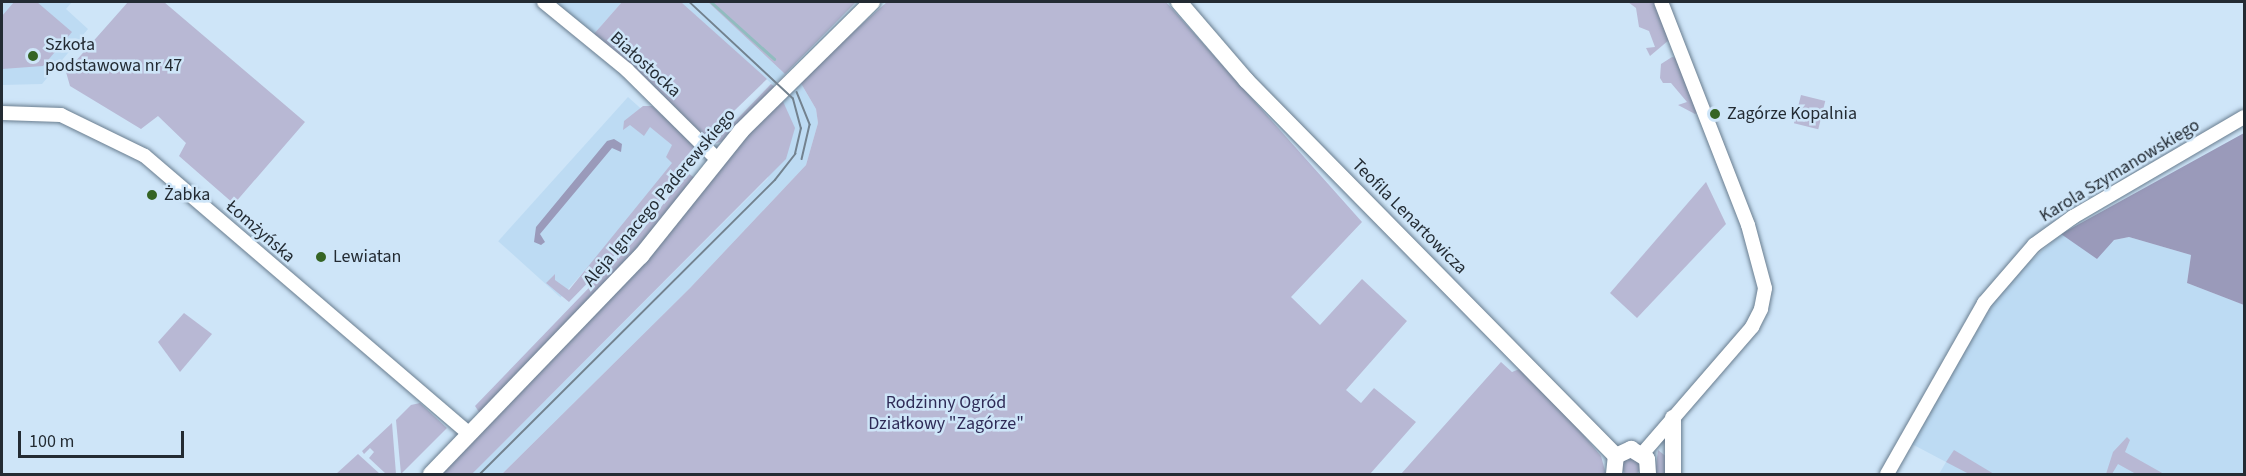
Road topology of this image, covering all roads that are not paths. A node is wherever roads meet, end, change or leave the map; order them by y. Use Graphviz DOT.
graph roads {
  1 [pos="544,2"];
  2 [pos="872,2"];
  3 [pos="1179,2"];
  4 [pos="1661,2"];
  5 [pos="2,113"];
  6 [pos="2244,117"];
  7 [pos="717,159"];
  8 [pos="1673,418"];
  9 [pos="470,434"];
  10 [pos="1643,453"];
  11 [pos="1616,456"];
  12 [pos="431,474"];
  13 [pos="1614,474"];
  14 [pos="1648,474"];
  15 [pos="1673,474"];
  16 [pos="1887,474"];
  1 -- 7 [label="street, Białostocka"];
  2 -- 7 [label="street, Aleja Ignacego Paderewskiego"];
  3 -- 11 [label="street, Teofila Lenartowicza"];
  4 -- 8 [label="street"];
  5 -- 9 [label="street, Łomżyńska"];
  6 -- 16 [label="street, Karola Szymanowskiego"];
  7 -- 9 [label="street, Aleja Ignacego Paderewskiego"];
  8 -- 10 [label="street"];
  8 -- 15 [label="street"];
  9 -- 12 [label="street, Aleja Ignacego Paderewskiego"];
  10 -- 11 [label="street"];
  10 -- 14 [label="street"];
  11 -- 13 [label="street"];
}
